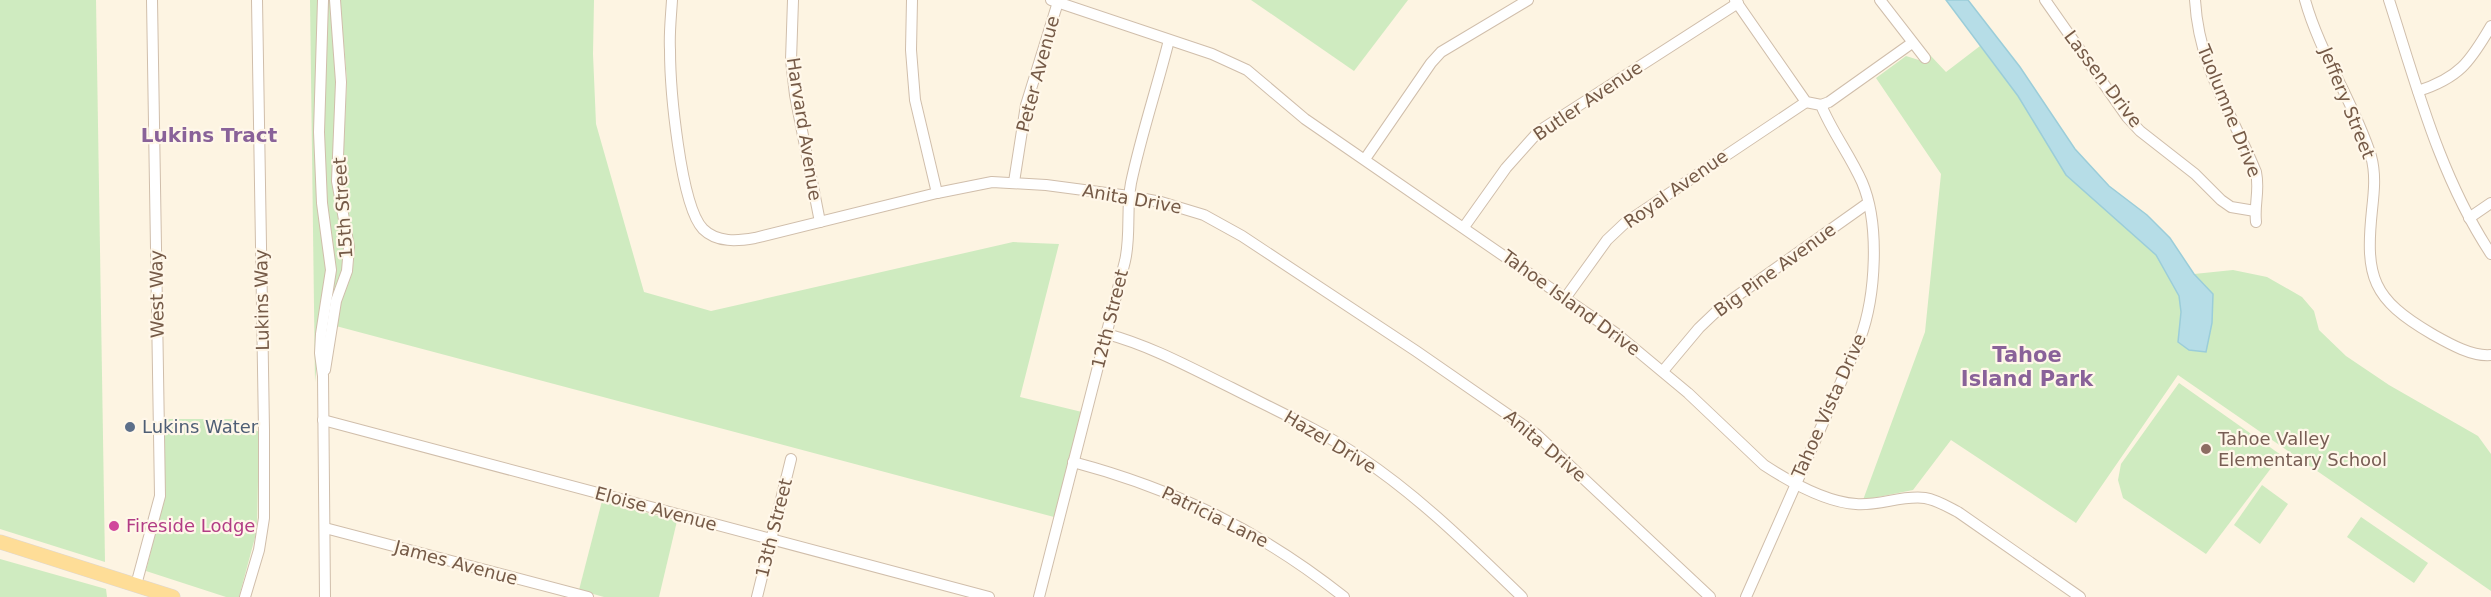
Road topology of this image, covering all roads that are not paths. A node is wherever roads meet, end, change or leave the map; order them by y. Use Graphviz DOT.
graph roads {
  1 [pos="152,0"];
  2 [pos="257,0"];
  3 [pos="323,0"];
  4 [pos="335,0"];
  5 [pos="672,0"];
  6 [pos="793,0"];
  7 [pos="912,0"];
  8 [pos="1528,0"];
  9 [pos="1880,0"];
  10 [pos="2045,0"];
  11 [pos="2195,0"];
  12 [pos="2305,0"];
  13 [pos="2389,0"];
  14 [pos="1054,1"];
  15 [pos="1736,2"];
  16 [pos="2491,26"];
  17 [pos="1169,40"];
  18 [pos="1912,43"];
  19 [pos="1925,58"];
  20 [pos="2418,91"];
  21 [pos="1806,102"];
  22 [pos="1821,105"];
  23 [pos="1365,159"];
  24 [pos="1014,182"];
  25 [pos="937,193"];
  26 [pos="1129,196"];
  27 [pos="1868,202"];
  28 [pos="2491,204"];
  29 [pos="2255,216"];
  30 [pos="2469,218"];
  31 [pos="820,222"];
  32 [pos="1464,227"];
  33 [pos="2491,254"];
  34 [pos="1566,297"];
  35 [pos="1107,334"];
  36 [pos="2491,355"];
  37 [pos="1662,371"];
  38 [pos="323,376"];
  39 [pos="323,420"];
  40 [pos="791,459"];
  41 [pos="1073,462"];
  42 [pos="1795,483"];
  43 [pos="324,528"];
  44 [pos="772,540"];
  45 [pos="0,542"];
  46 [pos="135,585"];
  47 [pos="173,597"];
  48 [pos="245,597"];
  49 [pos="326,597"];
  50 [pos="588,597"];
  51 [pos="757,597"];
  52 [pos="989,597"];
  53 [pos="1039,597"];
  54 [pos="1344,597"];
  55 [pos="1522,597"];
  56 [pos="1710,597"];
  57 [pos="1746,597"];
  58 [pos="2080,597"];
  1 -- 46 [label="street, West Way"];
  2 -- 48 [label="street, Lukins Way"];
  3 -- 38 [label="street, 15th Street"];
  4 -- 38 [label="street, 15th Street"];
  5 -- 31 [label="street, Anita Drive"];
  6 -- 31 [label="street, Harvard Avenue"];
  7 -- 25 [label="street"];
  8 -- 23 [label="street"];
  9 -- 18 [label="street"];
  10 -- 29 [label="street, Lassen Drive"];
  11 -- 29 [label="street, Tuolumne Drive"];
  12 -- 36 [label="street, Jeffery Street"];
  13 -- 20 [label="street"];
  14 -- 17 [label="street, Tahoe Island Drive"];
  14 -- 24 [label="street, Peter Avenue"];
  15 -- 21 [label="street"];
  15 -- 32 [label="street, Butler Avenue"];
  16 -- 20 [label="street"];
  17 -- 23 [label="street, Tahoe Island Drive"];
  17 -- 26 [label="street, 12th Street"];
  18 -- 19 [label="street"];
  18 -- 22 [label="street"];
  20 -- 30 [label="street"];
  21 -- 22 [label="street"];
  21 -- 34 [label="street, Royal Avenue"];
  22 -- 27 [label="street, Tahoe Vista Drive"];
  23 -- 32 [label="street, Tahoe Island Drive"];
  24 -- 25 [label="street, Anita Drive"];
  24 -- 26 [label="street, Anita Drive"];
  25 -- 31 [label="street, Anita Drive"];
  26 -- 35 [label="street, 12th Street"];
  26 -- 56 [label="street, Anita Drive"];
  27 -- 37 [label="street, Big Pine Avenue"];
  27 -- 42 [label="street, Tahoe Vista Drive"];
  28 -- 30 [label="street"];
  30 -- 33 [label="street"];
  32 -- 34 [label="street, Tahoe Island Drive"];
  34 -- 37 [label="street, Tahoe Island Drive"];
  35 -- 41 [label="street, 12th Street"];
  35 -- 55 [label="street, Hazel Drive"];
  37 -- 42 [label="street, Tahoe Island Drive"];
  38 -- 39 [label="street, 15th Street"];
  39 -- 43 [label="street, 15th Street"];
  39 -- 44 [label="street, Eloise Avenue"];
  40 -- 44 [label="street, 13th Street"];
  41 -- 53 [label="street, 12th Street"];
  41 -- 54 [label="street, Patricia Lane"];
  42 -- 57 [label="street, Tahoe Vista Drive"];
  42 -- 58 [label="street, Tahoe Island Drive"];
  43 -- 49 [label="street, 15th Street"];
  43 -- 50 [label="street, James Avenue"];
  44 -- 51 [label="street, 13th Street"];
  44 -- 52 [label="street, Eloise Avenue"];
  45 -- 46 [label="main road"];
  46 -- 47 [label="main road"];
}
